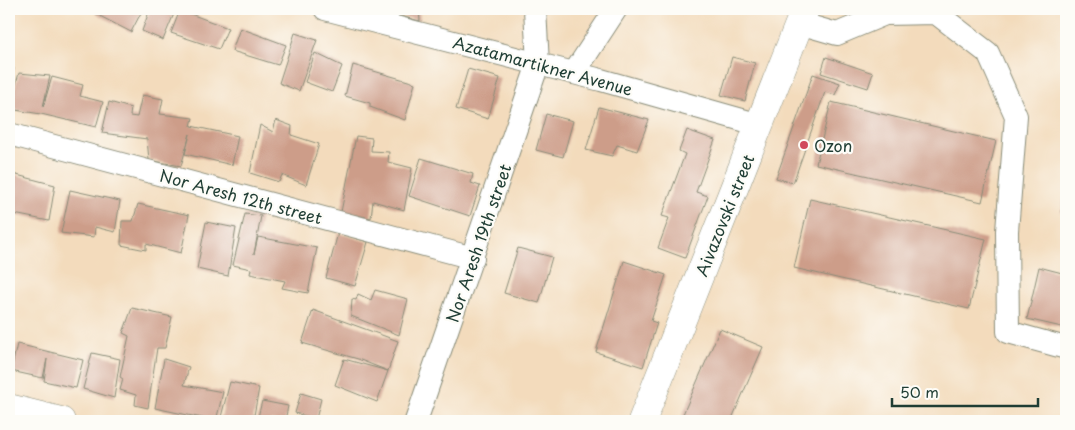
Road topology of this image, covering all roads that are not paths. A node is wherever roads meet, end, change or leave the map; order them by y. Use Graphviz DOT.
graph roads {
  1 [pos="325,9"];
  2 [pos="535,9"];
  3 [pos="616,9"];
  4 [pos="802,16"];
  5 [pos="538,64"];
  6 [pos="574,73"];
  7 [pos="760,125"];
  8 [pos="9,134"];
  9 [pos="473,258"];
  10 [pos="1066,348"];
  11 [pos="9,408"];
  12 [pos="61,421"];
  13 [pos="416,421"];
  14 [pos="642,421"];
  1 -- 5 [label="street, Azatamartikner Avenue"];
  2 -- 5 [label="street"];
  3 -- 6 [label="street"];
  4 -- 7 [label="main road, Aivazovski street"];
  4 -- 10 [label="street"];
  5 -- 6 [label="street, Azatamartikner Avenue"];
  5 -- 9 [label="street, Nor Aresh 19th street"];
  6 -- 7 [label="street, Azatamartikner Avenue"];
  7 -- 14 [label="main road, Aivazovski street"];
  8 -- 9 [label="street, Nor Aresh 12th street"];
  9 -- 13 [label="street, Nor Aresh 19th street"];
  11 -- 12 [label="main road"];
}
